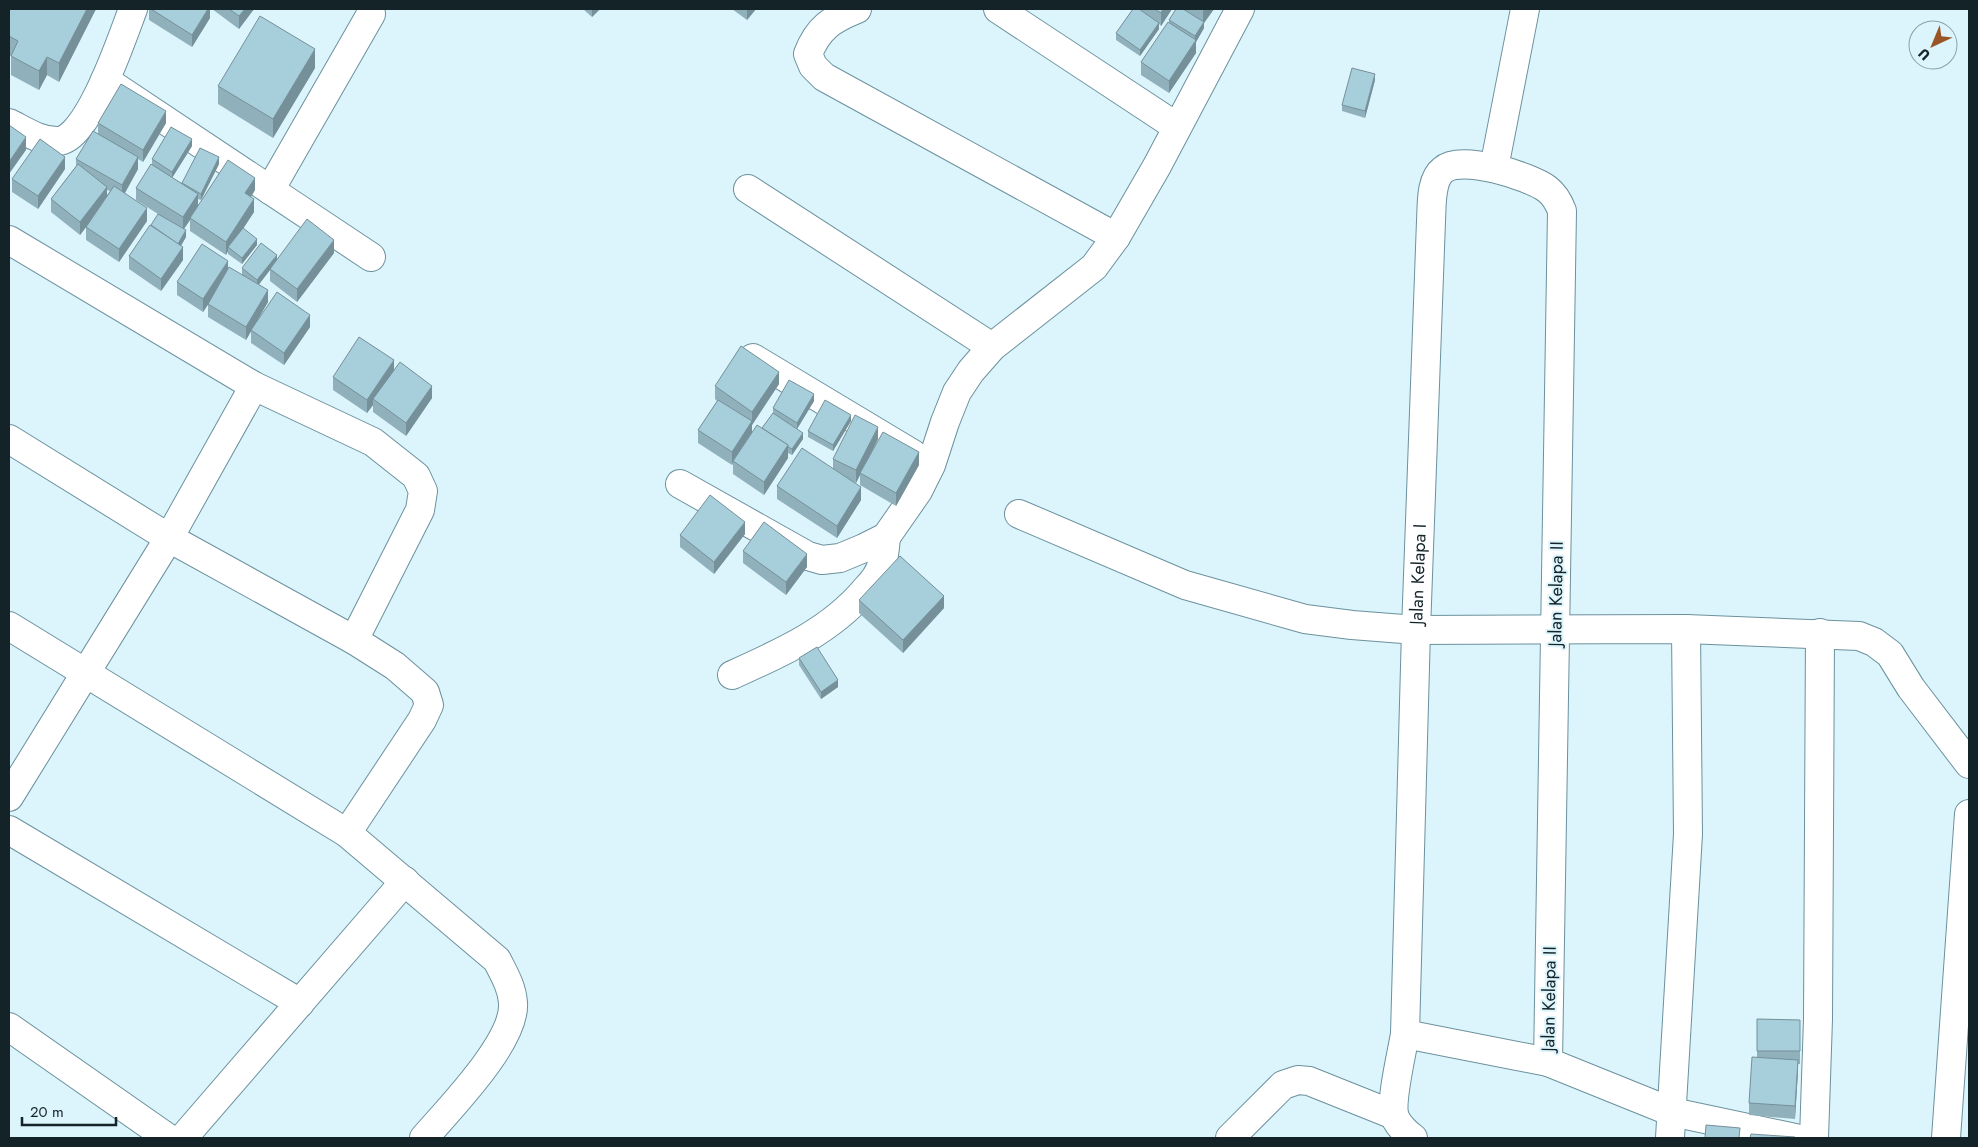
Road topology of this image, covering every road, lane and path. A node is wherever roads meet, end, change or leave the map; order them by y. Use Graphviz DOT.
graph roads {
  1 [pos="133,9"];
  2 [pos="858,9"];
  3 [pos="998,9"];
  4 [pos="1240,9"];
  5 [pos="1525,9"];
  6 [pos="371,14"];
  7 [pos="105,80"];
  8 [pos="9,123"];
  9 [pos="1177,127"];
  10 [pos="1494,168"];
  11 [pos="748,189"];
  12 [pos="270,190"];
  13 [pos="1116,237"];
  14 [pos="9,240"];
  15 [pos="371,257"];
  16 [pos="992,347"];
  17 [pos="753,358"];
  18 [pos="254,386"];
  19 [pos="9,438"];
  20 [pos="931,465"];
  21 [pos="680,484"];
  22 [pos="1019,514"];
  23 [pos="886,537"];
  24 [pos="170,538"];
  25 [pos="9,626"];
  26 [pos="1686,628"];
  27 [pos="1416,630"];
  28 [pos="1556,630"];
  29 [pos="1820,633"];
  30 [pos="354,640"];
  31 [pos="87,672"];
  32 [pos="732,675"];
  33 [pos="1969,764"];
  34 [pos="9,796"];
  35 [pos="1969,814"];
  36 [pos="9,830"];
  37 [pos="347,833"];
  38 [pos="404,881"];
  39 [pos="300,1003"];
  40 [pos="9,1027"];
  41 [pos="1405,1034"];
  42 [pos="1548,1062"];
  43 [pos="1394,1115"];
  44 [pos="1671,1125"];
  45 [pos="168,1138"];
  46 [pos="183,1138"];
  47 [pos="424,1138"];
  48 [pos="1230,1138"];
  49 [pos="1413,1138"];
  50 [pos="1795,1138"];
  51 [pos="1814,1138"];
  52 [pos="1946,1138"];
  1 -- 7 [label="street"];
  2 -- 13 [label="street"];
  3 -- 9 [label="street"];
  4 -- 9 [label="street"];
  5 -- 10 [label="street"];
  6 -- 12 [label="street"];
  7 -- 8 [label="street"];
  7 -- 12 [label="street"];
  9 -- 13 [label="street"];
  10 -- 27 [label="street, Jalan Kelapa I"];
  10 -- 28 [label="street, Jalan Kelapa II"];
  11 -- 16 [label="street"];
  12 -- 15 [label="street"];
  13 -- 16 [label="street"];
  14 -- 18 [label="street"];
  16 -- 20 [label="street"];
  17 -- 20 [label="street"];
  18 -- 24 [label="street"];
  18 -- 30 [label="street"];
  19 -- 24 [label="street"];
  20 -- 23 [label="street"];
  21 -- 23 [label="street"];
  22 -- 27 [label="street"];
  23 -- 32 [label="street"];
  24 -- 30 [label="street"];
  24 -- 31 [label="street"];
  25 -- 31 [label="street"];
  26 -- 28 [label="street"];
  26 -- 29 [label="street"];
  26 -- 44 [label="street"];
  27 -- 28 [label="street"];
  27 -- 41 [label="street, Jalan Kelapa I"];
  28 -- 42 [label="street, Jalan Kelapa II"];
  29 -- 33 [label="street"];
  29 -- 51 [label="street"];
  30 -- 37 [label="street"];
  31 -- 34 [label="street"];
  31 -- 37 [label="street"];
  35 -- 52 [label="street"];
  36 -- 39 [label="street"];
  37 -- 38 [label="street"];
  38 -- 39 [label="street"];
  38 -- 47 [label="street"];
  39 -- 46 [label="street"];
  40 -- 45 [label="street"];
  41 -- 42 [label="street"];
  41 -- 43 [label="street, Jalan Kelapa I"];
  42 -- 44 [label="street"];
  43 -- 48 [label="street"];
  43 -- 49 [label="street"];
  44 -- 50 [label="street"];
}
